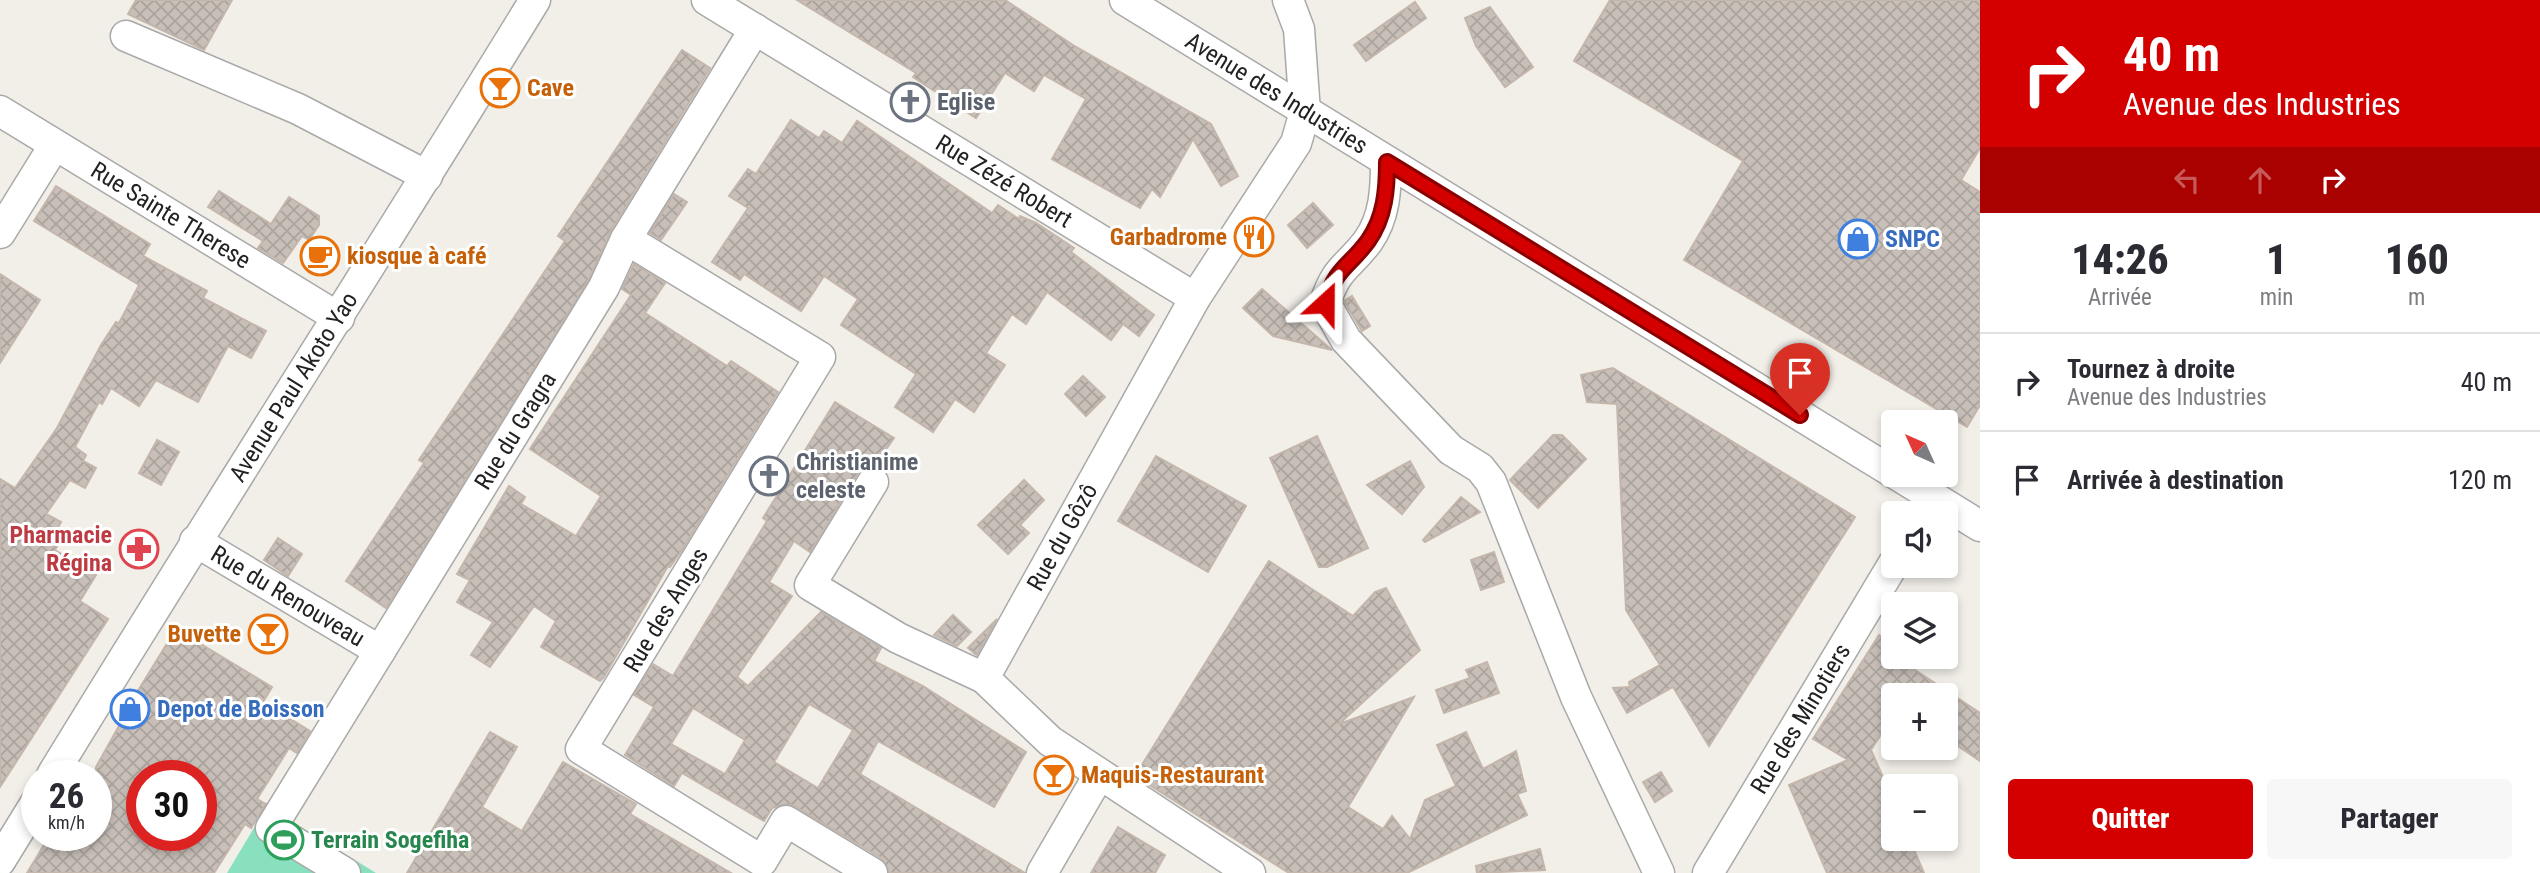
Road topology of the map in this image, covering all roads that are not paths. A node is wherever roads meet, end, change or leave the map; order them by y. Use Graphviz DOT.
graph roads {
  1 [pos="536,0"];
  2 [pos="707,0"];
  3 [pos="1125,0"];
  4 [pos="1288,0"];
  5 [pos="755,29"];
  6 [pos="126,36"];
  7 [pos="0,111"];
  8 [pos="1305,112"];
  9 [pos="54,146"];
  10 [pos="1387,162"];
  11 [pos="427,176"];
  12 [pos="0,233"];
  13 [pos="626,239"];
  14 [pos="1195,298"];
  15 [pos="339,318"];
  16 [pos="1881,465"];
  17 [pos="873,482"];
  18 [pos="1909,487"];
  19 [pos="1924,501"];
  20 [pos="1958,517"];
  21 [pos="1980,526"];
  22 [pos="195,541"];
  23 [pos="1885,578"];
  24 [pos="380,651"];
  25 [pos="984,678"];
  26 [pos="61,760"];
  27 [pos="1099,775"];
  28 [pos="21,827"];
  29 [pos="0,861"];
  30 [pos="345,873"];
  31 [pos="872,873"];
  32 [pos="1042,873"];
  33 [pos="1250,873"];
  34 [pos="1659,873"];
  35 [pos="1708,873"];
  1 -- 11 [label="street, Avenue Paul Akoto Yao"];
  2 -- 5 [label="street, Rue Zézé Robert"];
  3 -- 8 [label="street, Avenue des Industries"];
  4 -- 8 [label="street"];
  5 -- 13 [label="street, Rue du Gragra"];
  5 -- 14 [label="street, Rue Zézé Robert"];
  6 -- 11 [label="street"];
  7 -- 9 [label="street, Rue Sainte Therese"];
  8 -- 10 [label="street, Avenue des Industries"];
  8 -- 14 [label="street, Rue du Gôzô"];
  9 -- 12 [label="street"];
  9 -- 15 [label="street, Rue Sainte Therese"];
  10 -- 16 [label="street, Avenue des Industries"];
  10 -- 34 [label="street"];
  11 -- 15 [label="street, Avenue Paul Akoto Yao"];
  13 -- 24 [label="street, Rue du Gragra"];
  13 -- 31 [label="street, Rue des Anges"];
  14 -- 25 [label="street, Rue du Gôzô"];
  15 -- 22 [label="street, Avenue Paul Akoto Yao"];
  17 -- 25 [label="street"];
  18 -- 19 [label="street, Avenue des Industries"];
  20 -- 21 [label="street, Avenue des Industries"];
  22 -- 24 [label="street, Rue du Renouveau"];
  22 -- 26 [label="street, Avenue Paul Akoto Yao"];
  23 -- 35 [label="street, Rue des Minotiers"];
  24 -- 30 [label="street, Rue du Gragra"];
  25 -- 27 [label="street"];
  27 -- 32 [label="street"];
  27 -- 33 [label="street"];
  28 -- 29 [label="street"];
}
